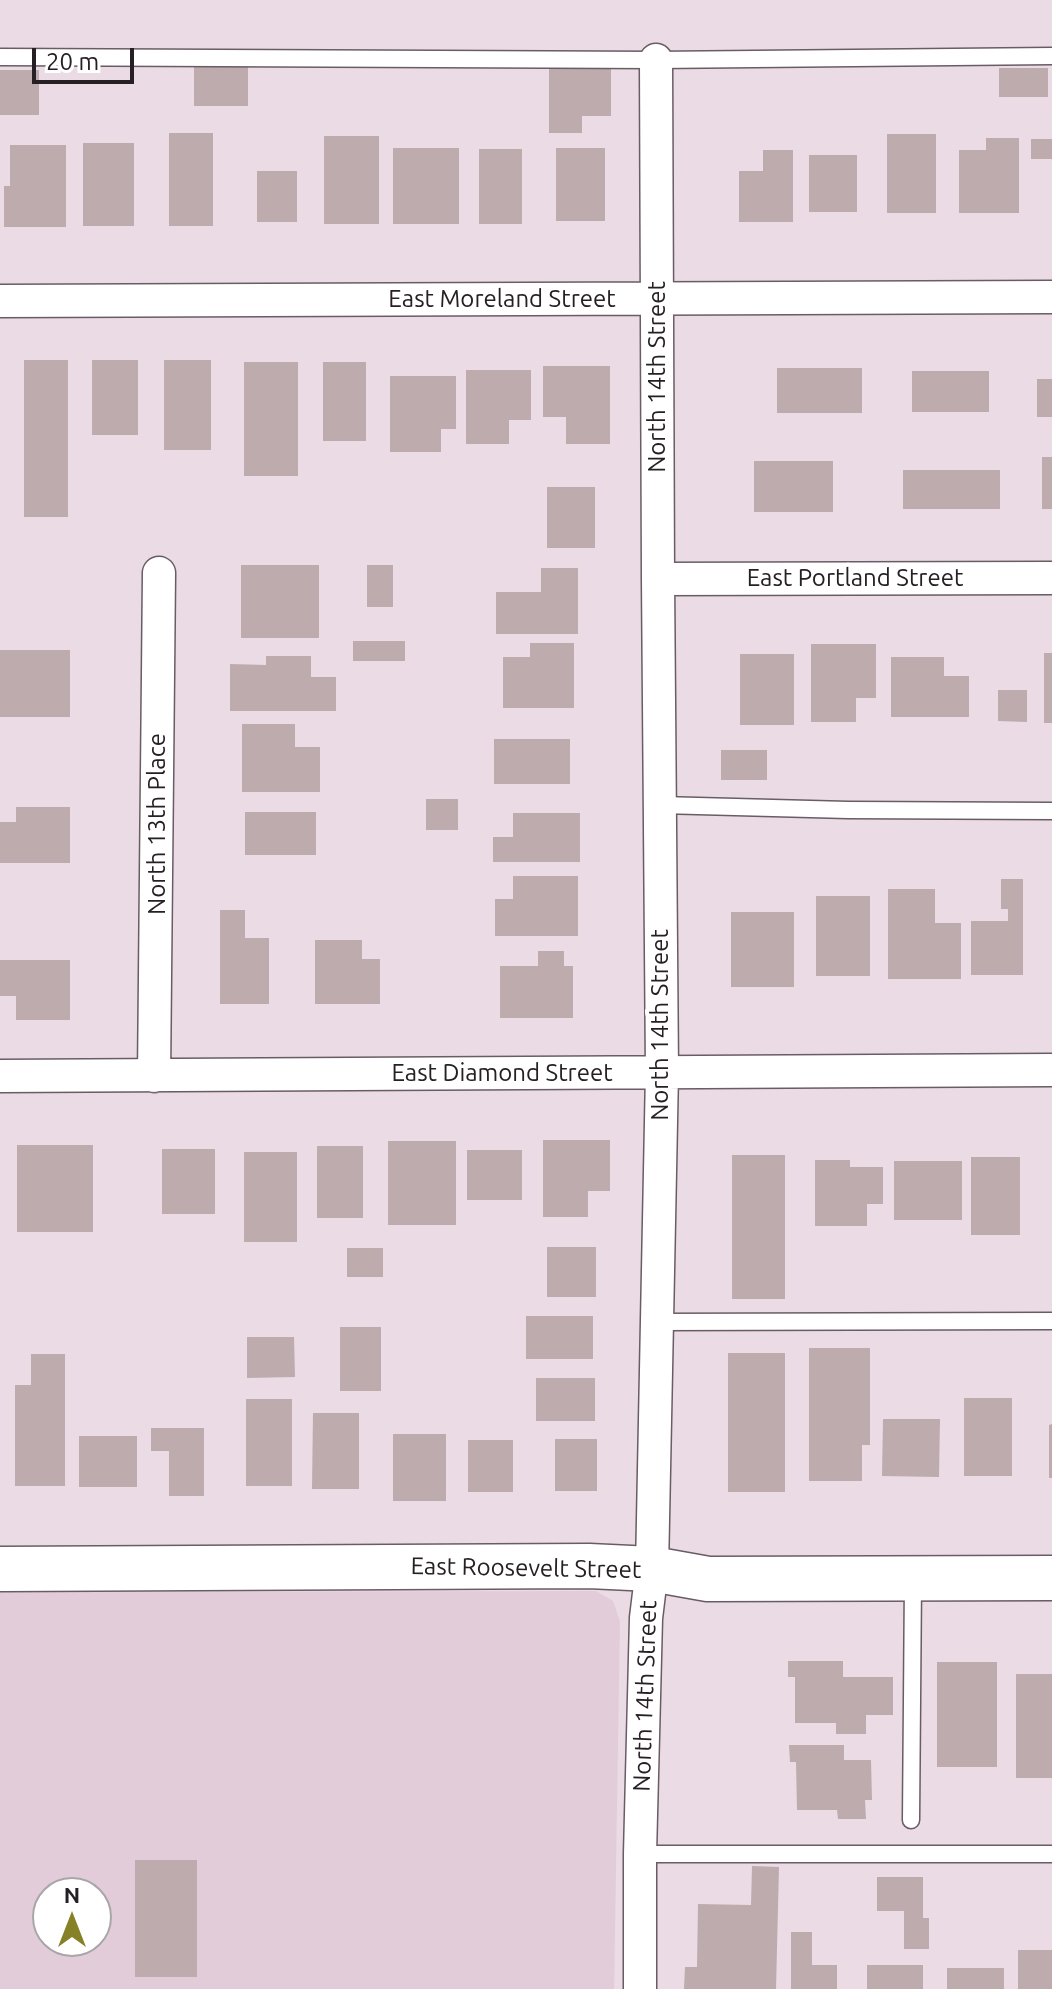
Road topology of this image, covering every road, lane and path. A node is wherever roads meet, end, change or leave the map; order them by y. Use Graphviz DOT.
graph roads {
  1 [pos="1052,56"];
  2 [pos="0,57"];
  3 [pos="656,60"];
  4 [pos="1052,297"];
  5 [pos="656,299"];
  6 [pos="0,301"];
  7 [pos="159,573"];
  8 [pos="1052,578"];
  9 [pos="658,579"];
  10 [pos="660,805"];
  11 [pos="1052,811"];
  12 [pos="1052,1070"];
  13 [pos="662,1072"];
  14 [pos="0,1076"];
  15 [pos="154,1076"];
  16 [pos="1052,1321"];
  17 [pos="656,1322"];
  18 [pos="0,1569"];
  19 [pos="652,1569"];
  20 [pos="913,1578"];
  21 [pos="1052,1578"];
  22 [pos="911,1820"];
  23 [pos="640,1854"];
  24 [pos="1052,1854"];
  25 [pos="640,1989"];
  1 -- 3 [label="lane"];
  2 -- 3 [label="lane"];
  3 -- 5 [label="street, North 14th Street"];
  4 -- 5 [label="street, East Moreland Street"];
  5 -- 6 [label="street, East Moreland Street"];
  5 -- 9 [label="street, North 14th Street"];
  7 -- 15 [label="street, North 13th Place"];
  8 -- 9 [label="street, East Portland Street"];
  9 -- 10 [label="street, North 14th Street"];
  10 -- 11 [label="lane"];
  10 -- 13 [label="street, North 14th Street"];
  12 -- 13 [label="street, East Diamond Street"];
  13 -- 15 [label="street, East Diamond Street"];
  13 -- 17 [label="street, North 14th Street"];
  14 -- 15 [label="street, East Diamond Street"];
  16 -- 17 [label="lane"];
  17 -- 19 [label="street, North 14th Street"];
  18 -- 19 [label="street, East Roosevelt Street"];
  19 -- 20 [label="street, East Roosevelt Street"];
  19 -- 23 [label="street, North 14th Street"];
  20 -- 21 [label="street, East Roosevelt Street"];
  20 -- 22 [label="lane"];
  23 -- 24 [label="lane"];
  23 -- 25 [label="street, North 14th Street"];
}
